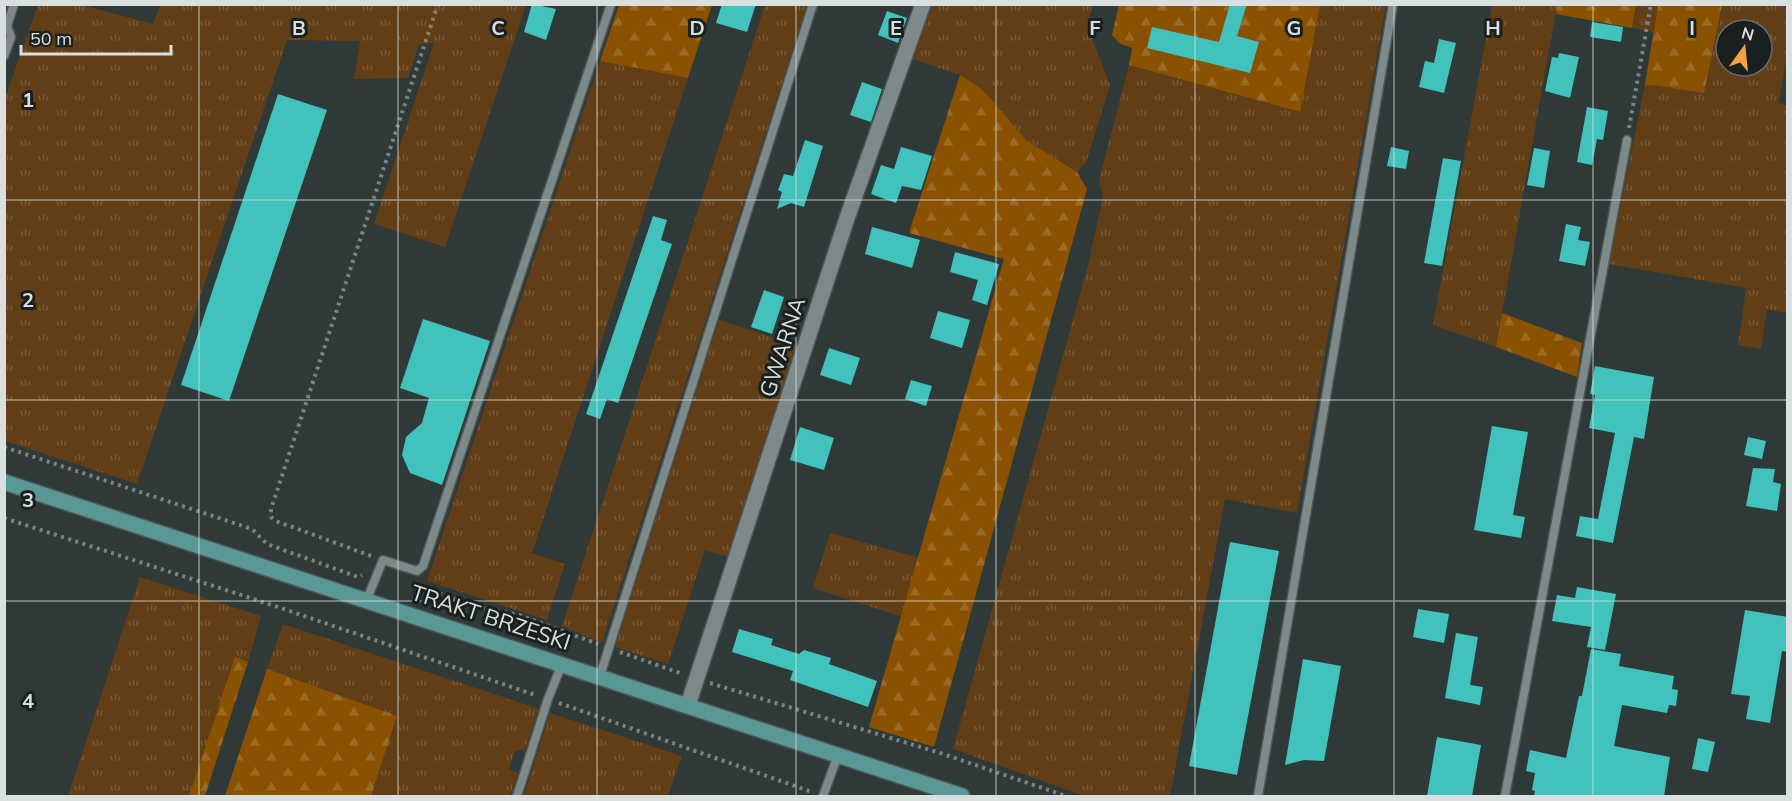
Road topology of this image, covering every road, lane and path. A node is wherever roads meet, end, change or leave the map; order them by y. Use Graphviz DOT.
graph roads {
  1 [pos="14,4"];
  2 [pos="438,4"];
  3 [pos="611,4"];
  4 [pos="813,4"];
  5 [pos="922,4"];
  6 [pos="1393,4"];
  7 [pos="1651,4"];
  8 [pos="4,56"];
  9 [pos="1627,140"];
  10 [pos="4,447"];
  11 [pos="4,482"];
  12 [pos="4,518"];
  13 [pos="383,560"];
  14 [pos="379,571"];
  15 [pos="409,582"];
  16 [pos="367,599"];
  17 [pos="608,648"];
  18 [pos="562,664"];
  19 [pos="600,676"];
  20 [pos="697,679"];
  21 [pos="548,699"];
  22 [pos="688,705"];
  23 [pos="838,755"];
  24 [pos="517,796"];
  25 [pos="823,796"];
  26 [pos="962,796"];
  27 [pos="1066,796"];
  28 [pos="1258,796"];
  29 [pos="1505,796"];
  1 -- 8 [label="lane"];
  2 -- 13 [label="path"];
  3 -- 13 [label="lane"];
  4 -- 17 [label="lane"];
  5 -- 20 [label="street, GWARNA"];
  6 -- 28 [label="lane"];
  7 -- 9 [label="path"];
  9 -- 29 [label="lane"];
  10 -- 14 [label="path"];
  11 -- 16 [label="main road, TRAKT BRZESKI"];
  12 -- 21 [label="path"];
  13 -- 14 [label="lane"];
  14 -- 16 [label="lane"];
  15 -- 17 [label="path"];
  16 -- 18 [label="main road, TRAKT BRZESKI"];
  17 -- 19 [label="lane"];
  17 -- 20 [label="path"];
  18 -- 19 [label="main road, TRAKT BRZESKI"];
  18 -- 21 [label="lane"];
  19 -- 22 [label="main road, TRAKT BRZESKI"];
  20 -- 22 [label="street, GWARNA"];
  20 -- 27 [label="path"];
  21 -- 24 [label="lane"];
  21 -- 25 [label="path"];
  22 -- 23 [label="main road, TRAKT BRZESKI"];
  23 -- 25 [label="lane"];
  23 -- 26 [label="main road, TRAKT BRZESKI"];
}
